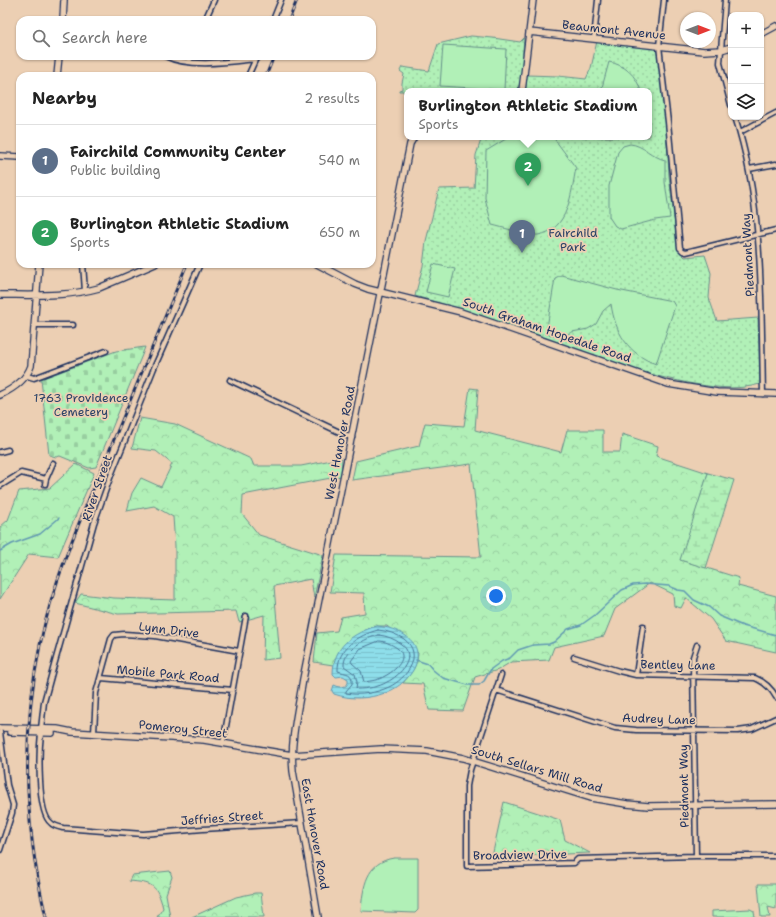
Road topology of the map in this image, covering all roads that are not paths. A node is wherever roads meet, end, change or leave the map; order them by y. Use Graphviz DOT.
graph roads {
  1 [pos="64,0"];
  2 [pos="214,0"];
  3 [pos="281,0"];
  4 [pos="533,0"];
  5 [pos="598,0"];
  6 [pos="664,0"];
  7 [pos="725,0"];
  8 [pos="63,16"];
  9 [pos="207,16"];
  10 [pos="274,16"];
  11 [pos="776,26"];
  12 [pos="529,32"];
  13 [pos="764,32"];
  14 [pos="594,38"];
  15 [pos="659,46"];
  16 [pos="728,48"];
  17 [pos="721,50"];
  18 [pos="59,60"];
  19 [pos="176,60"];
  20 [pos="238,60"];
  21 [pos="255,60"];
  22 [pos="189,62"];
  23 [pos="58,72"];
  24 [pos="250,72"];
  25 [pos="522,88"];
  26 [pos="728,94"];
  27 [pos="776,113"];
  28 [pos="736,120"];
  29 [pos="740,132"];
  30 [pos="412,140"];
  31 [pos="0,156"];
  32 [pos="16,157"];
  33 [pos="776,164"];
  34 [pos="749,169"];
  35 [pos="776,230"];
  36 [pos="758,236"];
  37 [pos="39,268"];
  38 [pos="83,268"];
  39 [pos="146,268"];
  40 [pos="198,268"];
  41 [pos="325,268"];
  42 [pos="85,291"];
  43 [pos="380,293"];
  44 [pos="0,295"];
  45 [pos="36,295"];
  46 [pos="48,295"];
  47 [pos="36,312"];
  48 [pos="35,325"];
  49 [pos="73,325"];
  50 [pos="106,351"];
  51 [pos="27,376"];
  52 [pos="230,380"];
  53 [pos="763,394"];
  54 [pos="776,394"];
  55 [pos="0,395"];
  56 [pos="352,438"];
  57 [pos="8,450"];
  58 [pos="0,452"];
  59 [pos="53,463"];
  60 [pos="0,486"];
  61 [pos="246,616"];
  62 [pos="643,626"];
  63 [pos="697,645"];
  64 [pos="239,650"];
  65 [pos="574,657"];
  66 [pos="501,675"];
  67 [pos="636,675"];
  68 [pos="693,676"];
  69 [pos="101,678"];
  70 [pos="233,690"];
  71 [pos="496,690"];
  72 [pos="776,697"];
  73 [pos="776,718"];
  74 [pos="0,728"];
  75 [pos="693,730"];
  76 [pos="41,731"];
  77 [pos="0,732"];
  78 [pos="94,733"];
  79 [pos="223,743"];
  80 [pos="292,755"];
  81 [pos="473,761"];
  82 [pos="40,764"];
  83 [pos="776,804"];
  84 [pos="694,806"];
  85 [pos="302,823"];
  86 [pos="0,850"];
  87 [pos="696,856"];
  88 [pos="776,856"];
  89 [pos="318,917"];
  1 -- 8 [label="street"];
  2 -- 9 [label="street"];
  3 -- 10 [label="street"];
  4 -- 12 [label="street"];
  5 -- 14 [label="street"];
  6 -- 15 [label="street"];
  7 -- 17 [label="street"];
  11 -- 13 [label="street"];
  12 -- 14 [label="street, Beaumont Avenue"];
  12 -- 25 [label="street"];
  14 -- 15 [label="street, Beaumont Avenue"];
  15 -- 17 [label="street, Beaumont Avenue"];
  15 -- 36 [label="street"];
  16 -- 17 [label="street, Beaumont Avenue"];
  17 -- 26 [label="street"];
  18 -- 23 [label="street"];
  19 -- 22 [label="street"];
  20 -- 22 [label="street"];
  21 -- 24 [label="street"];
  27 -- 29 [label="street"];
  28 -- 29 [label="street, Piedmont Way"];
  29 -- 34 [label="street, Piedmont Way"];
  30 -- 43 [label="street, West Hanover Road"];
  31 -- 32 [label="street"];
  33 -- 34 [label="street"];
  34 -- 36 [label="street, Piedmont Way"];
  35 -- 36 [label="street"];
  36 -- 53 [label="street, Piedmont Way"];
  37 -- 45 [label="street"];
  38 -- 42 [label="street"];
  39 -- 42 [label="street"];
  40 -- 76 [label="street, River Street"];
  41 -- 43 [label="street, South Graham Hopedale Road"];
  42 -- 46 [label="street"];
  43 -- 53 [label="street, South Graham Hopedale Road"];
  43 -- 56 [label="street, West Hanover Road"];
  44 -- 45 [label="street"];
  45 -- 46 [label="street"];
  45 -- 47 [label="street"];
  46 -- 47 [label="street"];
  47 -- 48 [label="street"];
  48 -- 49 [label="street"];
  48 -- 51 [label="street"];
  50 -- 51 [label="street"];
  51 -- 55 [label="street"];
  52 -- 56 [label="street"];
  53 -- 54 [label="street, South Graham Hopedale Road"];
  56 -- 80 [label="street, West Hanover Road"];
  57 -- 58 [label="street"];
  59 -- 60 [label="street"];
  61 -- 64 [label="street"];
  62 -- 67 [label="street"];
  63 -- 68 [label="street, Piedmont Way"];
  64 -- 69 [label="street, Lynn Drive"];
  64 -- 70 [label="street"];
  65 -- 67 [label="street, Bentley Lane"];
  66 -- 71 [label="street, Broadview Drive"];
  67 -- 68 [label="street, Bentley Lane"];
  68 -- 72 [label="street, Bentley Lane"];
  68 -- 75 [label="street, Piedmont Way"];
  69 -- 70 [label="street, Mobile Park Road"];
  69 -- 78 [label="street"];
  70 -- 79 [label="street"];
  71 -- 75 [label="street, Audrey Lane"];
  71 -- 81 [label="street, Broadview Drive"];
  73 -- 75 [label="street, Audrey Lane"];
  74 -- 76 [label="street, Pomeroy Street"];
  75 -- 84 [label="street, Piedmont Way"];
  76 -- 77 [label="street, Pomeroy Street"];
  76 -- 78 [label="street, Pomeroy Street"];
  76 -- 82 [label="street, River Street"];
  77 -- 86 [label="street"];
  78 -- 79 [label="street, Pomeroy Street"];
  79 -- 80 [label="street, Pomeroy Street"];
  80 -- 81 [label="street, South Sellars Mill Road"];
  80 -- 85 [label="street, East Hanover Road"];
  81 -- 84 [label="street, South Sellars Mill Road"];
  81 -- 87 [label="street, Broadview Drive"];
  82 -- 85 [label="street, Jeffries Street"];
  83 -- 84 [label="street, South Sellars Mill Road"];
  84 -- 87 [label="street, Piedmont Way"];
  85 -- 89 [label="street, East Hanover Road"];
  87 -- 88 [label="street"];
}
